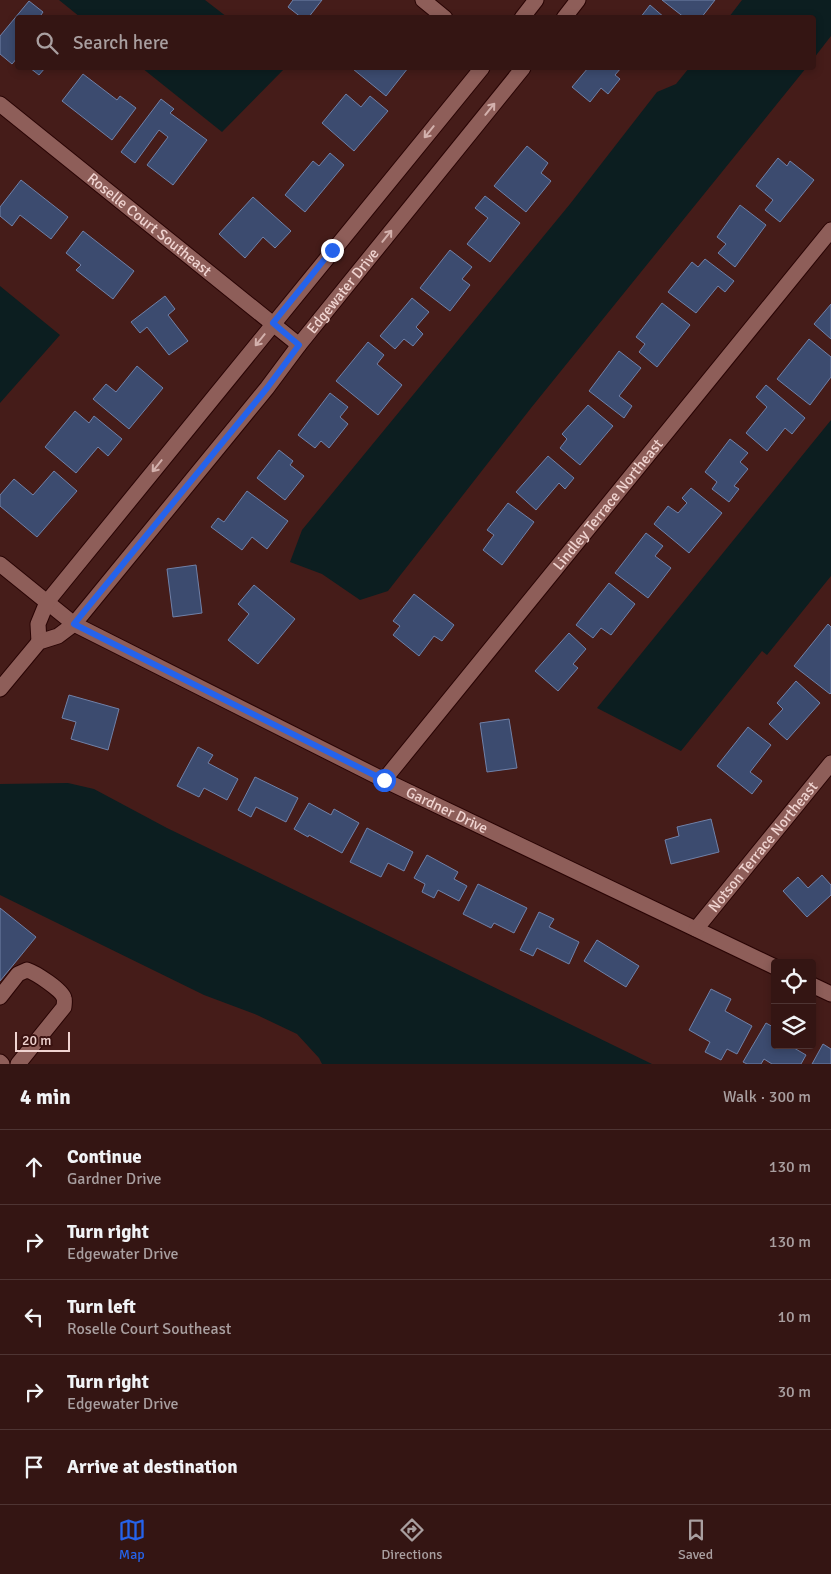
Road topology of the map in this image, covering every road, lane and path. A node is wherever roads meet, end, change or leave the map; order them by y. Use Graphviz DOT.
graph roads {
  1 [pos="424,0"];
  2 [pos="536,0"];
  3 [pos="578,0"];
  4 [pos="442,15"];
  5 [pos="524,15"];
  6 [pos="566,15"];
  7 [pos="480,70"];
  8 [pos="516,70"];
  9 [pos="0,104"];
  10 [pos="831,230"];
  11 [pos="273,323"];
  12 [pos="299,345"];
  13 [pos="0,564"];
  14 [pos="47,602"];
  15 [pos="74,624"];
  16 [pos="39,642"];
  17 [pos="0,689"];
  18 [pos="831,763"];
  19 [pos="384,780"];
  20 [pos="696,929"];
  21 [pos="771,965"];
  22 [pos="816,987"];
  23 [pos="831,994"];
  24 [pos="0,997"];
  25 [pos="18,1064"];
  1 -- 4 [label="street"];
  2 -- 5 [label="street"];
  3 -- 6 [label="street"];
  7 -- 11 [label="street, one-way"];
  12 -- 8 [label="street, Edgewater Drive, one-way"];
  9 -- 11 [label="street, Roselle Court Southeast"];
  10 -- 19 [label="street, Lindley Terrace Northeast"];
  11 -- 12 [label="street, Roselle Court Southeast"];
  11 -- 14 [label="street, one-way"];
  12 -- 15 [label="street, Edgewater Drive"];
  13 -- 14 [label="street, Gardner Drive"];
  14 -- 15 [label="street, Gardner Drive"];
  14 -- 16 [label="street"];
  15 -- 16 [label="street, Edgewater Drive"];
  15 -- 19 [label="street, Gardner Drive"];
  16 -- 17 [label="street, Edgewater Drive"];
  18 -- 20 [label="street, Notson Terrace Northeast"];
  19 -- 20 [label="street, Gardner Drive"];
  20 -- 21 [label="street, Gardner Drive"];
  22 -- 23 [label="street"];
  24 -- 25 [label="street"];
}
